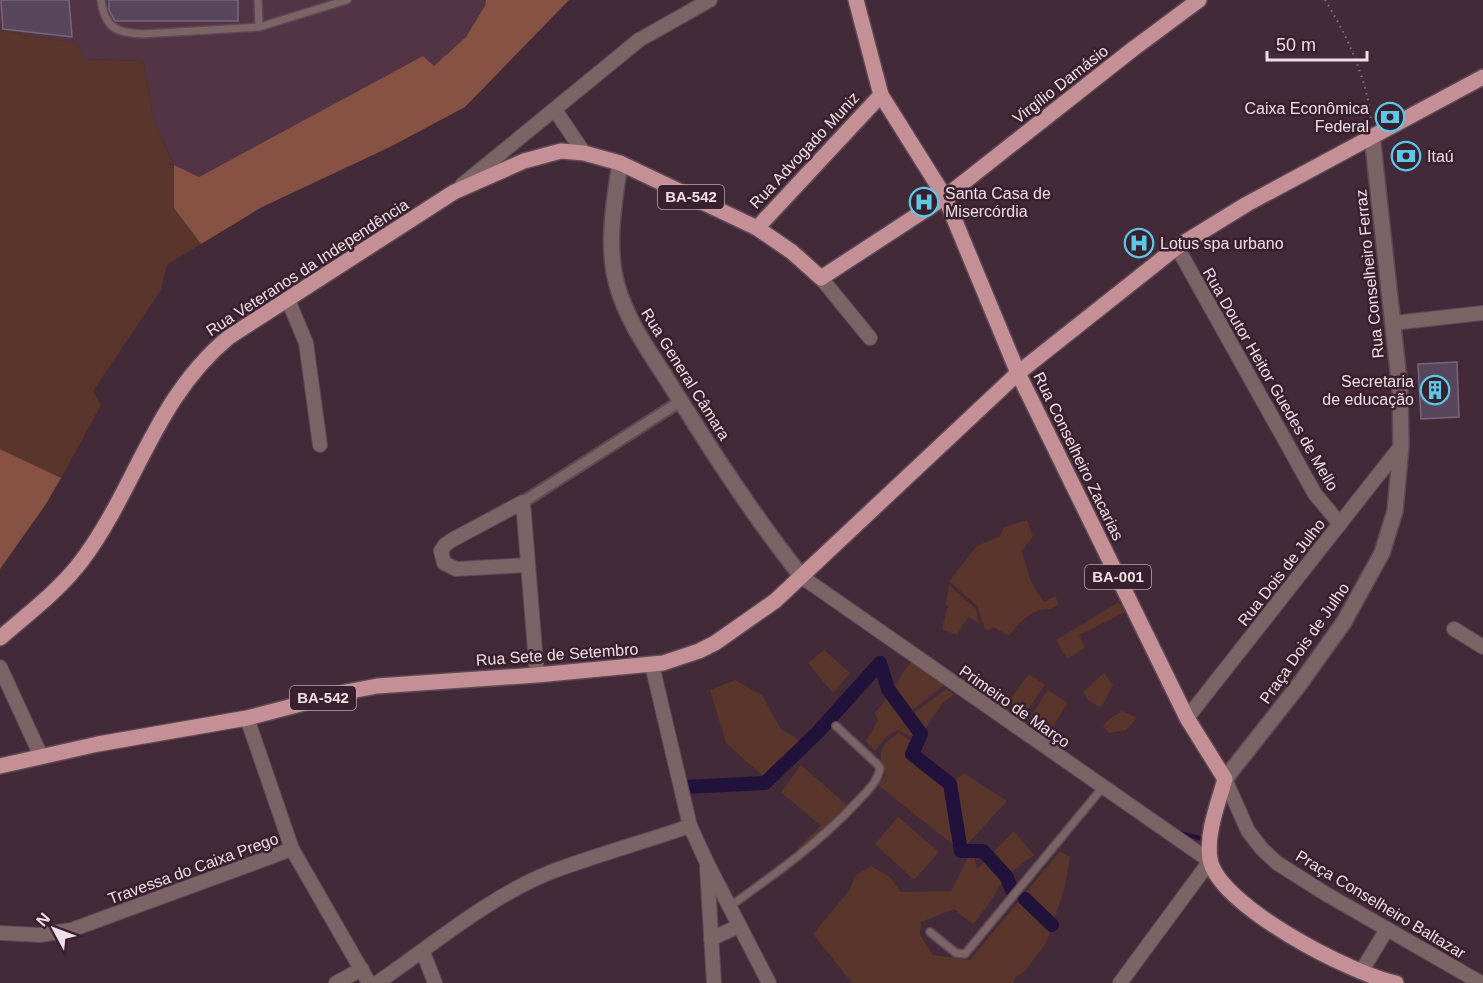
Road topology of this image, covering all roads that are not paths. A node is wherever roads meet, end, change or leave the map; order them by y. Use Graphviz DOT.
graph roads {
  1 [pos="101,0"];
  2 [pos="258,0"];
  3 [pos="347,0"];
  4 [pos="710,0"];
  5 [pos="856,0"];
  6 [pos="1199,0"];
  7 [pos="259,27"];
  8 [pos="1483,77"];
  9 [pos="881,95"];
  10 [pos="555,110"];
  11 [pos="1372,135"];
  12 [pos="584,153"];
  13 [pos="620,163"];
  14 [pos="453,192"];
  15 [pos="945,197"];
  16 [pos="757,228"];
  17 [pos="1177,247"];
  18 [pos="820,278"];
  19 [pos="288,300"];
  20 [pos="1483,313"];
  21 [pos="1393,323"];
  22 [pos="870,338"];
  23 [pos="1018,373"];
  24 [pos="681,401"];
  25 [pos="320,445"];
  26 [pos="1401,446"];
  27 [pos="523,502"];
  28 [pos="1340,524"];
  29 [pos="528,565"];
  30 [pos="802,577"];
  31 [pos="1454,629"];
  32 [pos="0,638"];
  33 [pos="1483,647"];
  34 [pos="652,665"];
  35 [pos="0,667"];
  36 [pos="537,675"];
  37 [pos="247,718"];
  38 [pos="1187,718"];
  39 [pos="836,726"];
  40 [pos="41,756"];
  41 [pos="0,766"];
  42 [pos="1225,779"];
  43 [pos="1103,787"];
  44 [pos="690,826"];
  45 [pos="292,849"];
  46 [pos="1210,861"];
  47 [pos="707,863"];
  48 [pos="729,907"];
  49 [pos="739,926"];
  50 [pos="1387,929"];
  51 [pos="930,932"];
  52 [pos="0,933"];
  53 [pos="711,939"];
  54 [pos="423,952"];
  55 [pos="362,969"];
  56 [pos="1361,972"];
  57 [pos="336,983"];
  58 [pos="369,983"];
  59 [pos="377,983"];
  60 [pos="435,983"];
  61 [pos="714,983"];
  62 [pos="769,983"];
  63 [pos="1120,983"];
  64 [pos="1396,983"];
  65 [pos="1481,983"];
  1 -- 7 [label="lane"];
  2 -- 7 [label="lane"];
  3 -- 7 [label="lane"];
  4 -- 10 [label="street, Rua Veteranos da Independência"];
  5 -- 9 [label="main road, BA-001"];
  6 -- 15 [label="main road, Virgílio Damásio"];
  8 -- 11 [label="main road, Rua Sete de Setembro"];
  9 -- 15 [label="main road, BA-001"];
  9 -- 16 [label="main road, Rua Advogado Muniz"];
  10 -- 12 [label="street"];
  10 -- 14 [label="street, Rua Veteranos da Independência"];
  11 -- 17 [label="main road, Rua Sete de Setembro"];
  11 -- 21 [label="street, Rua Conselheiro Ferraz"];
  12 -- 13 [label="main road, Rua Advogado Muniz / BA-542"];
  12 -- 14 [label="main road, Rua Advogado Muniz / BA-542"];
  13 -- 16 [label="main road, Rua Advogado Muniz / BA-542"];
  13 -- 24 [label="street, Rua General Câmara"];
  14 -- 19 [label="main road, Rua Veteranos da Independência / BA-542"];
  15 -- 18 [label="main road, Virgílio Damásio"];
  15 -- 23 [label="main road, BA-001"];
  16 -- 18 [label="main road"];
  17 -- 23 [label="main road, Rua Sete de Setembro"];
  17 -- 28 [label="street, Rua Doutor Heitor Guedes de Mello"];
  18 -- 22 [label="street"];
  19 -- 25 [label="street"];
  19 -- 32 [label="main road, Rua Veteranos da Independência / BA-542"];
  20 -- 21 [label="street"];
  21 -- 26 [label="street, Rua Conselheiro Ferraz"];
  23 -- 30 [label="main road, Rua Sete de Setembro / BA-542"];
  23 -- 38 [label="main road, Rua Conselheiro Zacarias / BA-001"];
  24 -- 27 [label="street"];
  24 -- 30 [label="street, Rua General Câmara"];
  26 -- 28 [label="street, Rua Dois de Julho"];
  26 -- 42 [label="street, Praça Dois de Julho"];
  27 -- 29 [label="street"];
  27 -- 29 [label="street"];
  28 -- 38 [label="street, Rua Dois de Julho"];
  29 -- 36 [label="street"];
  30 -- 34 [label="main road, Rua Sete de Setembro / BA-542"];
  30 -- 43 [label="street, Primeiro de Março"];
  31 -- 33 [label="street"];
  34 -- 36 [label="main road, Rua Sete de Setembro / BA-542"];
  34 -- 44 [label="street"];
  35 -- 40 [label="street"];
  36 -- 37 [label="main road, Rua Sete de Setembro / BA-542"];
  37 -- 40 [label="main road, Rua Sete de Setembro / BA-542"];
  37 -- 45 [label="street"];
  38 -- 42 [label="main road, Rua Conselheiro Zacarias / BA-001"];
  39 -- 48 [label="lane"];
  40 -- 41 [label="main road, Rua Sete de Setembro / BA-542"];
  42 -- 46 [label="main road"];
  42 -- 50 [label="street, Praça Conselheiro Baltazar / BA-001"];
  43 -- 46 [label="street, Primeiro de Março"];
  43 -- 51 [label="lane"];
  44 -- 47 [label="street"];
  44 -- 54 [label="street"];
  45 -- 52 [label="street, Travessa do Caixa Prego"];
  45 -- 55 [label="street"];
  46 -- 56 [label="main road"];
  46 -- 63 [label="street"];
  47 -- 48 [label="street"];
  47 -- 53 [label="street"];
  48 -- 49 [label="street"];
  49 -- 53 [label="street"];
  49 -- 62 [label="street"];
  50 -- 56 [label="street"];
  50 -- 65 [label="street, Praça Conselheiro Baltazar / BA-001"];
  53 -- 61 [label="street"];
  54 -- 59 [label="street"];
  54 -- 60 [label="street"];
  55 -- 57 [label="street"];
  55 -- 58 [label="street"];
  56 -- 64 [label="main road"];
}
